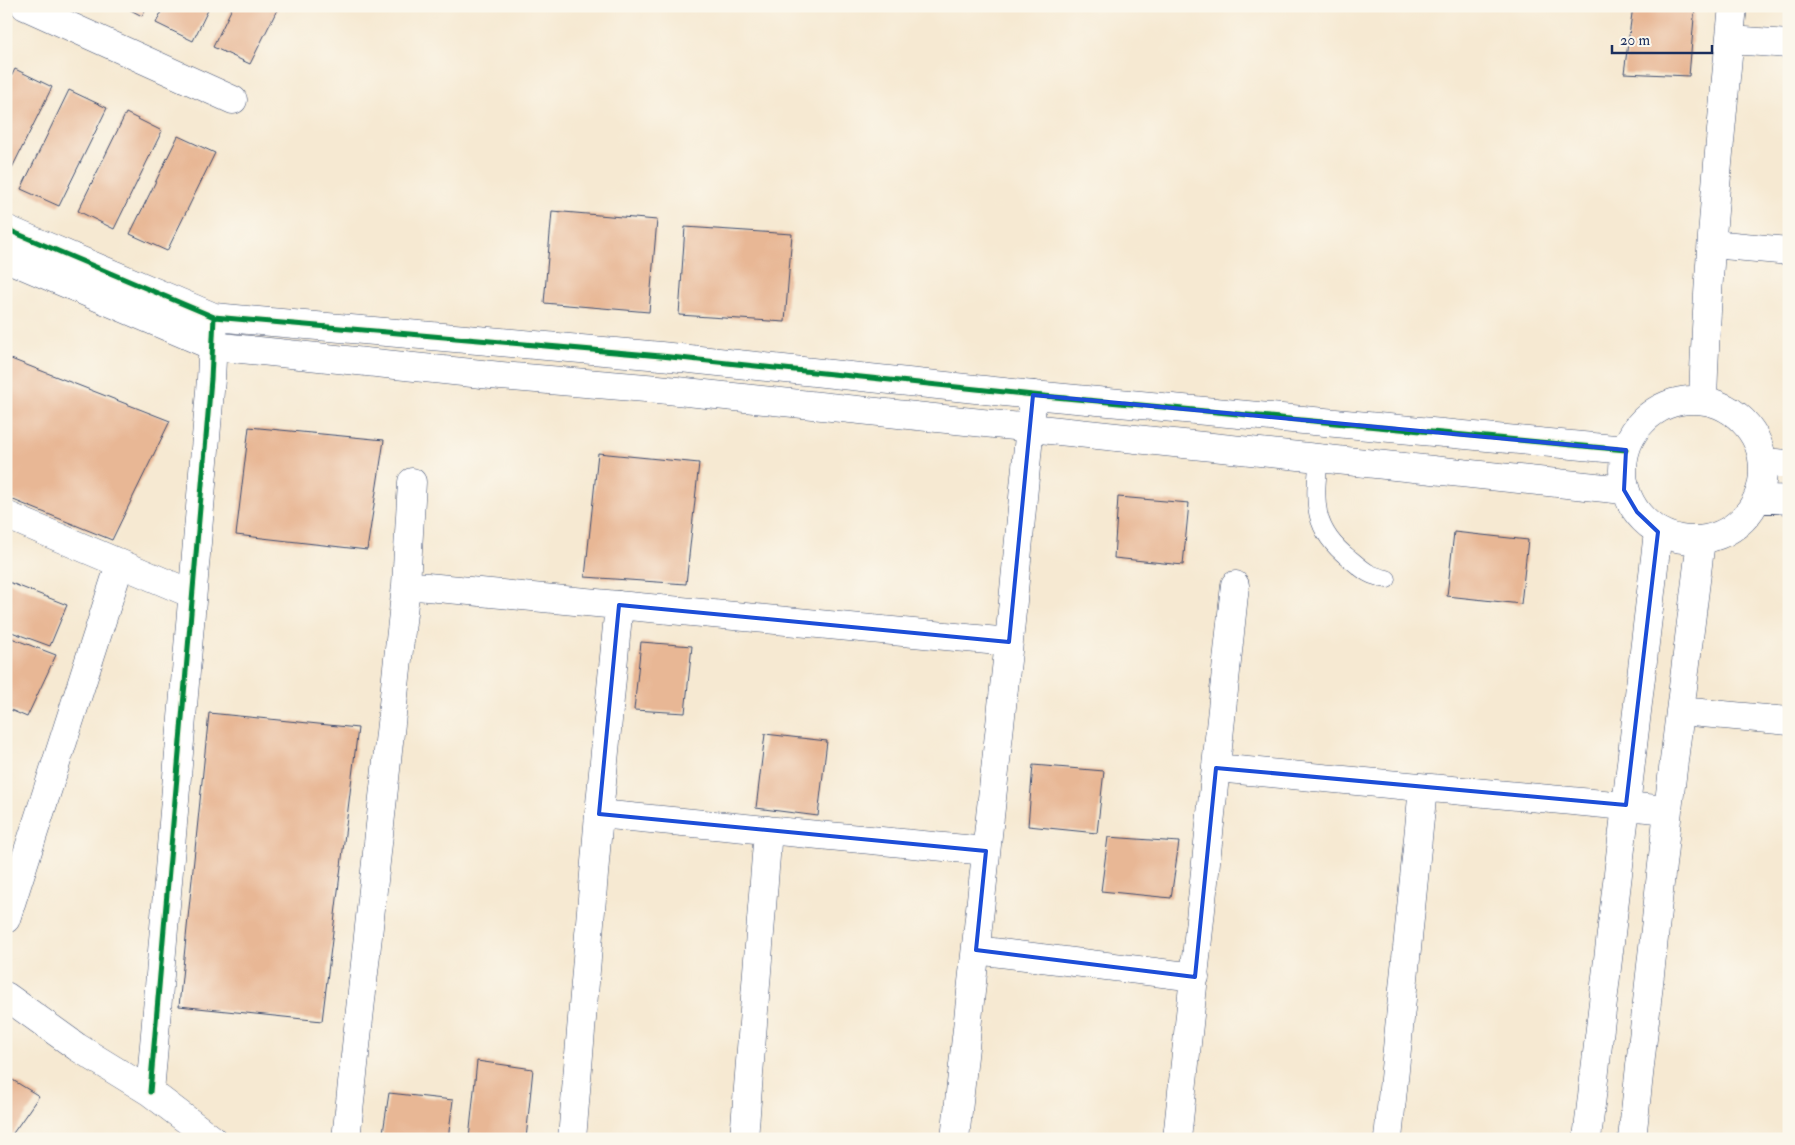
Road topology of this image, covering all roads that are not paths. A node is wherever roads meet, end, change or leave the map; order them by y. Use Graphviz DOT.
graph roads {
  1 [pos="26,6"];
  2 [pos="1733,6"];
  3 [pos="1730,40"];
  4 [pos="1789,44"];
  5 [pos="233,100"];
  6 [pos="6,229"];
  7 [pos="1712,244"];
  8 [pos="1789,251"];
  9 [pos="6,258"];
  10 [pos="214,317"];
  11 [pos="504,342"];
  12 [pos="212,346"];
  13 [pos="661,356"];
  14 [pos="501,376"];
  15 [pos="658,389"];
  16 [pos="1033,396"];
  17 [pos="1703,400"];
  18 [pos="1030,428"];
  19 [pos="1626,450"];
  20 [pos="1320,458"];
  21 [pos="1776,463"];
  22 [pos="412,482"];
  23 [pos="1624,490"];
  24 [pos="1758,498"];
  25 [pos="1789,500"];
  26 [pos="6,516"];
  27 [pos="1658,532"];
  28 [pos="1701,540"];
  29 [pos="120,564"];
  30 [pos="1387,579"];
  31 [pos="406,585"];
  32 [pos="1235,585"];
  33 [pos="192,594"];
  34 [pos="619,605"];
  35 [pos="1009,642"];
  36 [pos="1680,711"];
  37 [pos="1789,721"];
  38 [pos="1216,768"];
  39 [pos="1423,788"];
  40 [pos="1626,806"];
  41 [pos="1668,810"];
  42 [pos="599,814"];
  43 [pos="768,830"];
  44 [pos="986,851"];
  45 [pos="6,919"];
  46 [pos="976,950"];
  47 [pos="1195,977"];
  48 [pos="6,996"];
  49 [pos="150,1092"];
  50 [pos="212,1139"];
  51 [pos="346,1139"];
  52 [pos="572,1139"];
  53 [pos="744,1139"];
  54 [pos="955,1139"];
  55 [pos="1177,1139"];
  56 [pos="1388,1139"];
  57 [pos="1587,1139"];
  58 [pos="1632,1139"];
  1 -- 5 [label="street"];
  2 -- 3 [label="street"];
  3 -- 4 [label="street"];
  3 -- 7 [label="street"];
  6 -- 10 [label="street"];
  7 -- 8 [label="street"];
  7 -- 17 [label="street"];
  9 -- 12 [label="street"];
  10 -- 11 [label="street"];
  10 -- 12 [label="street"];
  11 -- 13 [label="street"];
  11 -- 14 [label="street"];
  12 -- 14 [label="street"];
  12 -- 33 [label="street"];
  13 -- 15 [label="street"];
  13 -- 16 [label="street"];
  14 -- 15 [label="street"];
  15 -- 18 [label="street"];
  16 -- 18 [label="street"];
  16 -- 19 [label="street"];
  17 -- 19 [label="street"];
  17 -- 21 [label="street"];
  18 -- 20 [label="street"];
  18 -- 35 [label="street"];
  19 -- 23 [label="street"];
  20 -- 23 [label="street"];
  20 -- 30 [label="lane"];
  21 -- 24 [label="street"];
  22 -- 31 [label="street"];
  23 -- 27 [label="street"];
  24 -- 25 [label="street"];
  24 -- 28 [label="street"];
  26 -- 29 [label="street"];
  27 -- 28 [label="street"];
  27 -- 40 [label="street"];
  28 -- 36 [label="street"];
  29 -- 33 [label="street"];
  29 -- 45 [label="street"];
  31 -- 34 [label="street"];
  31 -- 51 [label="street"];
  32 -- 38 [label="street"];
  33 -- 49 [label="street"];
  34 -- 35 [label="street"];
  34 -- 42 [label="street"];
  35 -- 44 [label="street"];
  36 -- 37 [label="street"];
  36 -- 41 [label="street"];
  38 -- 39 [label="street"];
  38 -- 47 [label="street"];
  39 -- 40 [label="street"];
  39 -- 56 [label="street"];
  40 -- 41 [label="street"];
  40 -- 57 [label="street"];
  41 -- 58 [label="street"];
  42 -- 43 [label="street"];
  42 -- 52 [label="street"];
  43 -- 44 [label="street"];
  43 -- 53 [label="street"];
  44 -- 46 [label="street"];
  46 -- 47 [label="street"];
  46 -- 54 [label="street"];
  47 -- 55 [label="street"];
  48 -- 49 [label="street"];
  49 -- 50 [label="street"];
}
